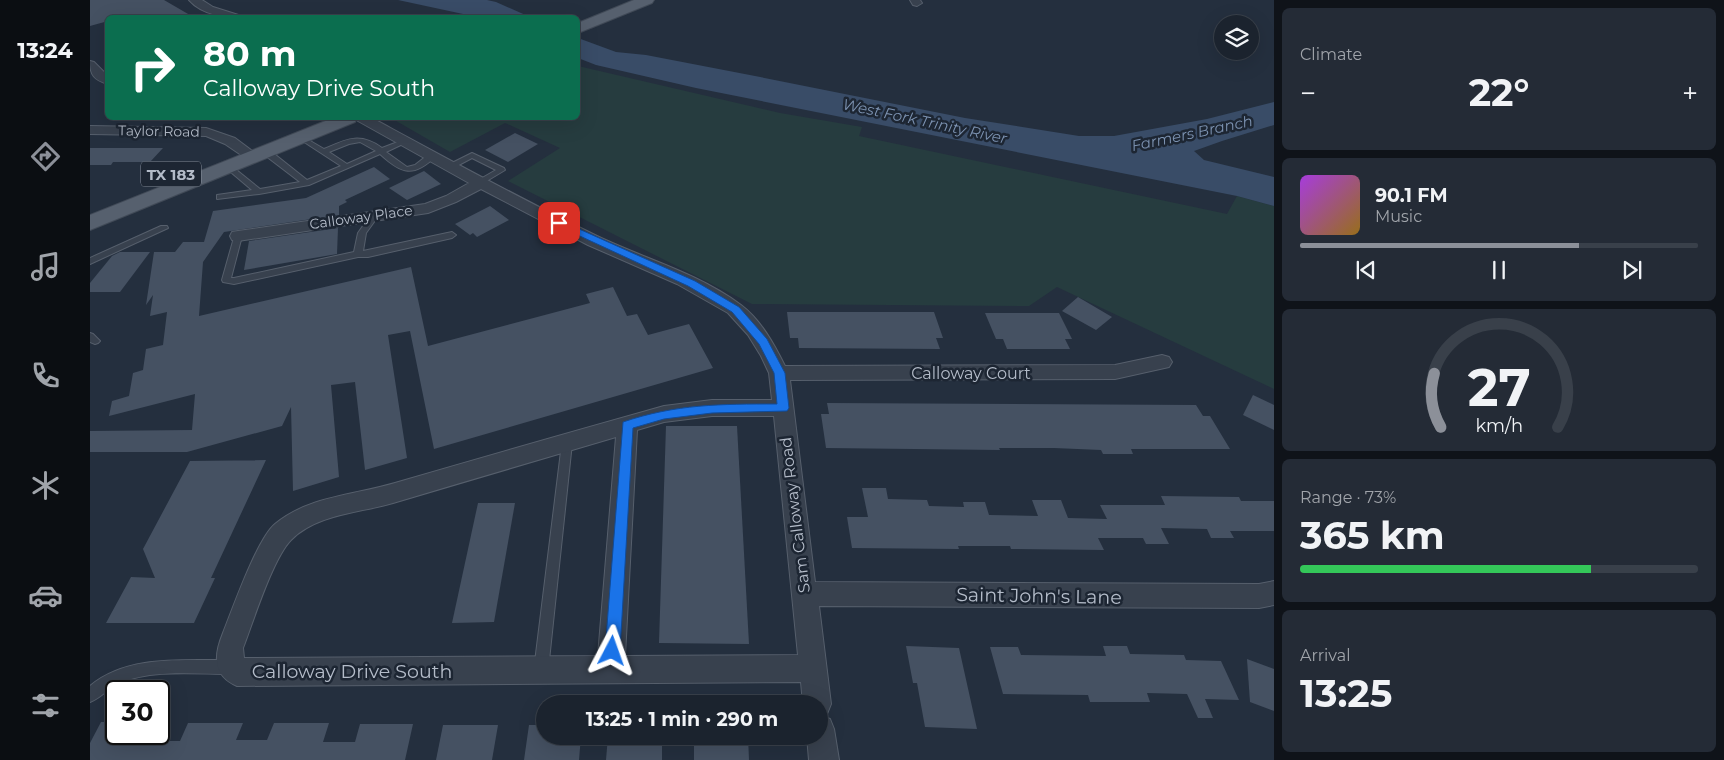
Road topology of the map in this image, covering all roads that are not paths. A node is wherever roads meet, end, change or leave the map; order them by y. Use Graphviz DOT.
graph roads {
  1 [pos="194,0"];
  2 [pos="615,0"];
  3 [pos="648,0"];
  4 [pos="232,15"];
  5 [pos="577,15"];
  6 [pos="580,27"];
  7 [pos="90,65"];
  8 [pos="105,79"];
  9 [pos="311,120"];
  10 [pos="343,120"];
  11 [pos="367,120"];
  12 [pos="90,130"];
  13 [pos="300,137"];
  14 [pos="406,141"];
  15 [pos="252,151"];
  16 [pos="382,151"];
  17 [pos="324,152"];
  18 [pos="432,156"];
  19 [pos="229,166"];
  20 [pos="346,166"];
  21 [pos="306,182"];
  22 [pos="480,182"];
  23 [pos="259,192"];
  24 [pos="220,198"];
  25 [pos="90,206"];
  26 [pos="375,215"];
  27 [pos="90,223"];
  28 [pos="164,228"];
  29 [pos="452,234"];
  30 [pos="238,236"];
  31 [pos="358,254"];
  32 [pos="90,261"];
  33 [pos="1162,362"];
  34 [pos="780,373"];
  35 [pos="783,408"];
  36 [pos="627,425"];
  37 [pos="567,442"];
  38 [pos="804,594"];
  39 [pos="1269,598"];
  40 [pos="231,667"];
  41 [pos="813,668"];
  42 [pos="541,670"];
  43 [pos="611,670"];
  44 [pos="90,695"];
  45 [pos="816,695"];
  46 [pos="822,745"];
  47 [pos="824,760"];
  1 -- 4 [label="street"];
  2 -- 5 [label="main road"];
  3 -- 6 [label="main road"];
  7 -- 8 [label="street"];
  9 -- 15 [label="main road, TX 183"];
  10 -- 13 [label="main road, TX 183"];
  11 -- 14 [label="street, Sam Calloway Road"];
  12 -- 15 [label="street, Taylor Road"];
  13 -- 15 [label="main road, TX 183"];
  13 -- 17 [label="lane"];
  14 -- 16 [label="lane"];
  14 -- 18 [label="street, Sam Calloway Road"];
  15 -- 19 [label="main road, TX 183"];
  15 -- 21 [label="lane"];
  15 -- 25 [label="main road, TX 183"];
  16 -- 17 [label="lane"];
  16 -- 18 [label="lane"];
  16 -- 20 [label="lane"];
  17 -- 20 [label="lane"];
  18 -- 22 [label="street, Sam Calloway Road"];
  19 -- 23 [label="lane"];
  19 -- 27 [label="main road, TX 183"];
  20 -- 21 [label="lane"];
  21 -- 23 [label="lane"];
  22 -- 26 [label="street, Calloway Place"];
  22 -- 34 [label="street, Sam Calloway Road"];
  23 -- 24 [label="lane"];
  26 -- 30 [label="street, Calloway Place"];
  26 -- 31 [label="lane"];
  28 -- 32 [label="lane"];
  29 -- 31 [label="lane"];
  30 -- 31 [label="lane"];
  33 -- 34 [label="street, Calloway Court"];
  34 -- 35 [label="street, Sam Calloway Road"];
  35 -- 36 [label="street, Calloway Drive South"];
  35 -- 38 [label="street, Sam Calloway Road"];
  36 -- 37 [label="street, Calloway Drive South"];
  36 -- 43 [label="street"];
  37 -- 40 [label="street, Calloway Drive South"];
  37 -- 42 [label="lane"];
  38 -- 39 [label="street, Saint John's Lane"];
  38 -- 41 [label="street, Sam Calloway Road"];
  40 -- 42 [label="street, Calloway Drive South"];
  40 -- 44 [label="lane"];
  41 -- 43 [label="street, Calloway Drive South"];
  41 -- 45 [label="street, Sam Calloway Road"];
  42 -- 43 [label="street, Calloway Drive South"];
  46 -- 47 [label="street"];
}
